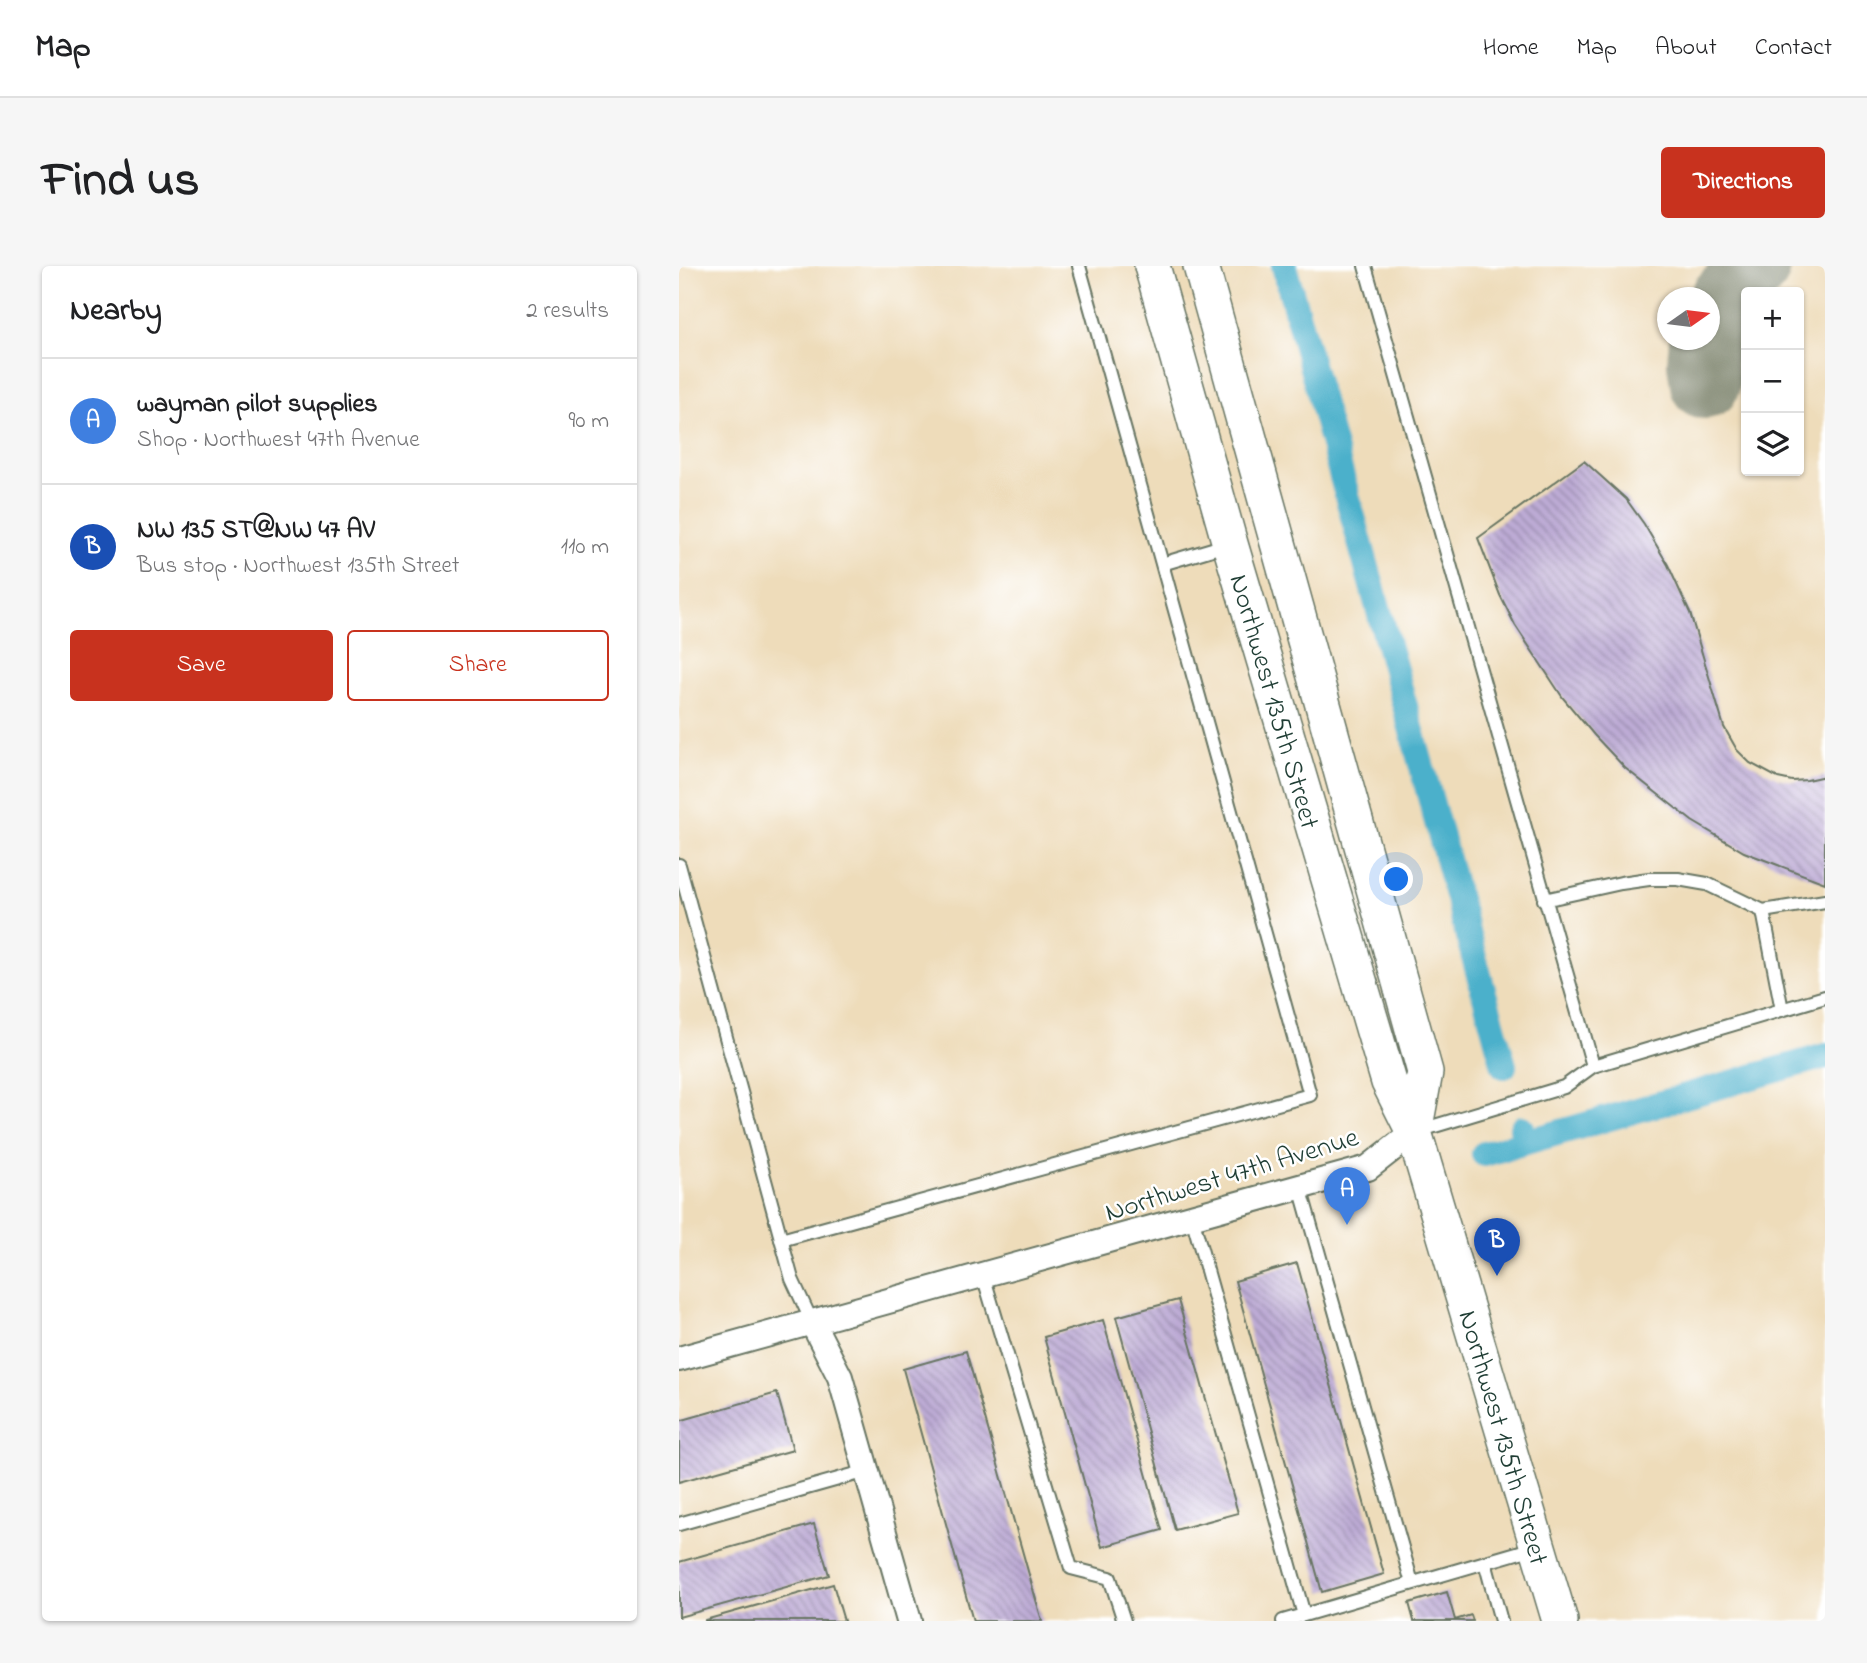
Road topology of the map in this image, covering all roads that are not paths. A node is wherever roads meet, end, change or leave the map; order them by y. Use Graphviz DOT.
graph roads {
  1 [pos="1079,266"];
  2 [pos="1152,266"];
  3 [pos="1201,266"];
  4 [pos="1365,266"];
  5 [pos="1230,544"];
  6 [pos="1162,564"];
  7 [pos="679,865"];
  8 [pos="1544,900"];
  9 [pos="1825,901"];
  10 [pos="1763,911"];
  11 [pos="1825,997"];
  12 [pos="1781,1010"];
  13 [pos="1593,1066"];
  14 [pos="1414,1132"];
  15 [pos="1300,1187"];
  16 [pos="1192,1217"];
  17 [pos="781,1240"];
  18 [pos="983,1275"];
  19 [pos="812,1322"];
  20 [pos="679,1359"];
  21 [pos="867,1471"];
  22 [pos="679,1524"];
  23 [pos="1538,1547"];
  24 [pos="1485,1562"];
  25 [pos="1412,1583"];
  26 [pos="1304,1615"];
  27 [pos="909,1621"];
  28 [pos="1124,1621"];
  29 [pos="1283,1621"];
  30 [pos="1501,1621"];
  31 [pos="1560,1621"];
  1 -- 6 [label="lane"];
  2 -- 5 [label="main road, Northwest 135th Street"];
  3 -- 14 [label="main road, Northwest 135th Street"];
  4 -- 8 [label="lane"];
  5 -- 6 [label="lane"];
  5 -- 14 [label="main road, Northwest 135th Street"];
  6 -- 17 [label="lane"];
  7 -- 17 [label="lane"];
  8 -- 10 [label="lane"];
  8 -- 13 [label="lane"];
  9 -- 10 [label="lane"];
  10 -- 12 [label="lane"];
  11 -- 12 [label="lane, Northwest 47th Avenue"];
  12 -- 13 [label="lane, Northwest 47th Avenue"];
  13 -- 14 [label="lane, Northwest 47th Avenue"];
  14 -- 15 [label="street, Northwest 47th Avenue"];
  14 -- 23 [label="main road, Northwest 135th Street"];
  15 -- 16 [label="street, Northwest 47th Avenue"];
  15 -- 25 [label="lane"];
  16 -- 18 [label="street, Northwest 47th Avenue"];
  16 -- 26 [label="lane"];
  17 -- 19 [label="lane"];
  18 -- 19 [label="street, Northwest 47th Avenue"];
  18 -- 28 [label="lane"];
  19 -- 20 [label="street, Northwest 47th Avenue"];
  19 -- 21 [label="street"];
  21 -- 22 [label="lane"];
  21 -- 27 [label="street"];
  23 -- 24 [label="lane"];
  23 -- 31 [label="main road, Northwest 135th Street"];
  24 -- 25 [label="lane"];
  24 -- 30 [label="lane"];
  25 -- 26 [label="lane"];
  26 -- 29 [label="lane"];
}
